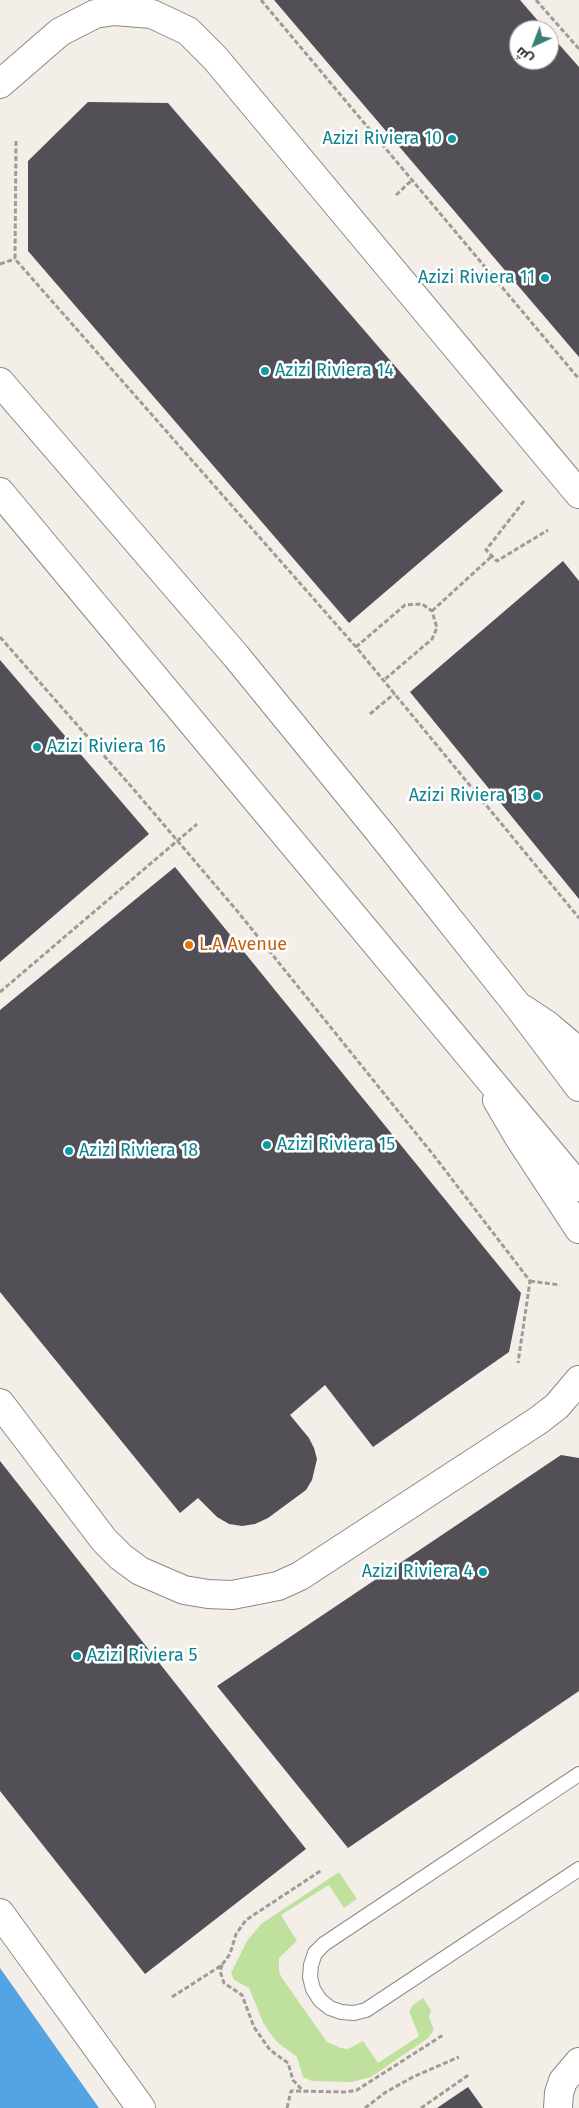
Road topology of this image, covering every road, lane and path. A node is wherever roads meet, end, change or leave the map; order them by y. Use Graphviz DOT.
graph roads {
  1 [pos="261,0"];
  2 [pos="536,0"];
  3 [pos="579,49"];
  4 [pos="0,84"];
  5 [pos="16,142"];
  6 [pos="412,180"];
  7 [pos="396,195"];
  8 [pos="14,259"];
  9 [pos="0,264"];
  10 [pos="579,379"];
  11 [pos="0,382"];
  12 [pos="0,492"];
  13 [pos="579,494"];
  14 [pos="524,501"];
  15 [pos="548,530"];
  16 [pos="492,556"];
  17 [pos="432,611"];
  18 [pos="0,637"];
  19 [pos="356,647"];
  20 [pos="384,680"];
  21 [pos="395,693"];
  22 [pos="370,714"];
  23 [pos="196,824"];
  24 [pos="177,840"];
  25 [pos="579,918"];
  26 [pos="0,992"];
  27 [pos="518,1006"];
  28 [pos="579,1052"];
  29 [pos="478,1063"];
  30 [pos="579,1087"];
  31 [pos="579,1187"];
  32 [pos="579,1230"];
  33 [pos="530,1281"];
  34 [pos="560,1285"];
  35 [pos="518,1363"];
  36 [pos="579,1380"];
  37 [pos="0,1403"];
  38 [pos="579,1774"];
  39 [pos="579,1869"];
  40 [pos="322,1870"];
  41 [pos="0,1913"];
  42 [pos="222,1965"];
  43 [pos="172,1997"];
  44 [pos="443,2035"];
  45 [pos="459,2057"];
  46 [pos="579,2062"];
  47 [pos="470,2074"];
  48 [pos="303,2092"];
  49 [pos="142,2108"];
  50 [pos="287,2108"];
  51 [pos="365,2108"];
  52 [pos="421,2108"];
  53 [pos="558,2108"];
  1 -- 6 [label="path"];
  2 -- 3 [label="path"];
  4 -- 13 [label="street"];
  5 -- 8 [label="path"];
  6 -- 7 [label="path"];
  6 -- 10 [label="path"];
  8 -- 9 [label="path"];
  8 -- 19 [label="path"];
  11 -- 27 [label="street"];
  12 -- 29 [label="street"];
  14 -- 16 [label="path"];
  15 -- 16 [label="path"];
  16 -- 17 [label="path"];
  17 -- 19 [label="path"];
  17 -- 20 [label="path"];
  18 -- 24 [label="path"];
  19 -- 20 [label="path"];
  20 -- 21 [label="path"];
  21 -- 22 [label="path"];
  21 -- 25 [label="path"];
  23 -- 24 [label="path"];
  24 -- 26 [label="path"];
  24 -- 33 [label="path"];
  27 -- 28 [label="street"];
  27 -- 30 [label="street"];
  29 -- 31 [label="street"];
  29 -- 32 [label="street"];
  33 -- 34 [label="path"];
  33 -- 35 [label="path"];
  36 -- 37 [label="street"];
  38 -- 39 [label="lane"];
  40 -- 42 [label="path"];
  41 -- 49 [label="street"];
  42 -- 43 [label="path"];
  42 -- 48 [label="path"];
  44 -- 48 [label="path"];
  45 -- 51 [label="path"];
  46 -- 53 [label="street"];
  47 -- 52 [label="path"];
  48 -- 50 [label="path"];
}
